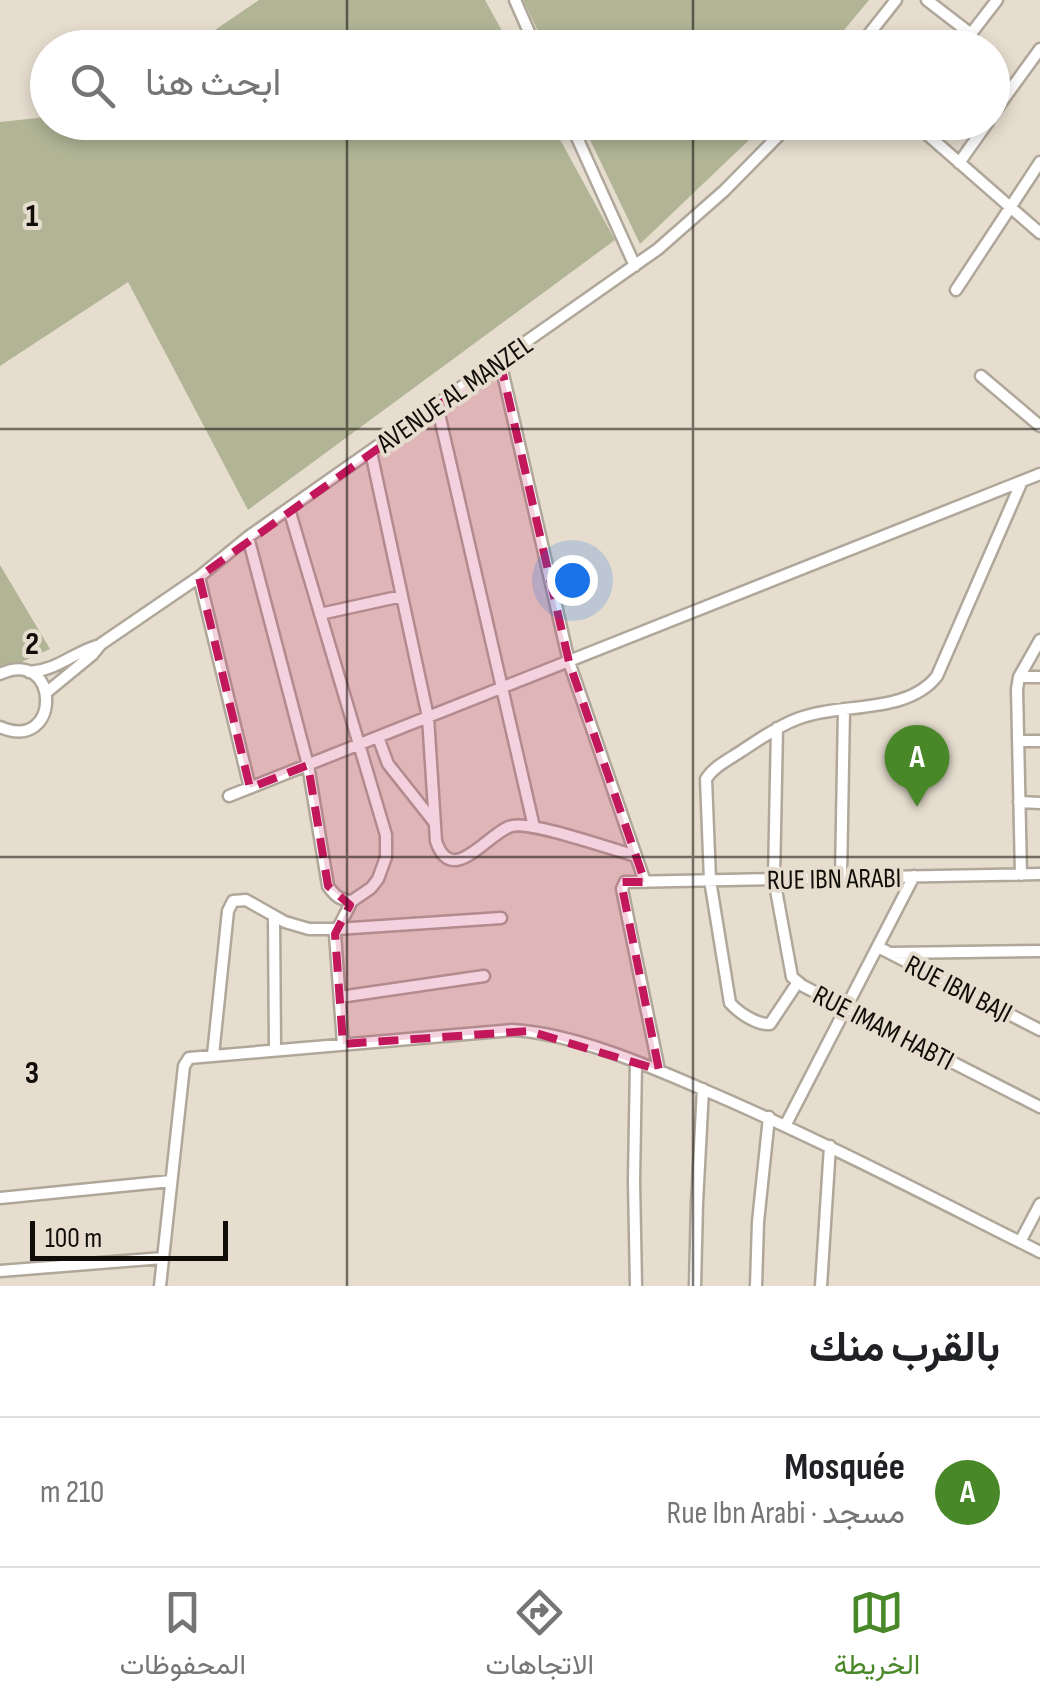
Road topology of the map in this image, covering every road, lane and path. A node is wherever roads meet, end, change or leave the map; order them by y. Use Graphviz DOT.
graph roads {
  1 [pos="515,0"];
  2 [pos="896,0"];
  3 [pos="927,0"];
  4 [pos="996,0"];
  5 [pos="528,30"];
  6 [pos="872,30"];
  7 [pos="965,30"];
  8 [pos="973,30"];
  9 [pos="1040,48"];
  10 [pos="1010,90"];
  11 [pos="578,140"];
  12 [pos="775,140"];
  13 [pos="933,140"];
  14 [pos="975,140"];
  15 [pos="1040,162"];
  16 [pos="959,163"];
  17 [pos="1010,207"];
  18 [pos="1040,234"];
  19 [pos="635,266"];
  20 [pos="956,290"];
  21 [pos="500,361"];
  22 [pos="981,376"];
  23 [pos="437,406"];
  24 [pos="1040,426"];
  25 [pos="371,452"];
  26 [pos="1040,474"];
  27 [pos="1022,481"];
  28 [pos="288,509"];
  29 [pos="248,537"];
  30 [pos="199,577"];
  31 [pos="402,596"];
  32 [pos="320,614"];
  33 [pos="1040,640"];
  34 [pos="101,644"];
  35 [pos="569,662"];
  36 [pos="2,668"];
  37 [pos="29,672"];
  38 [pos="1018,677"];
  39 [pos="1040,677"];
  40 [pos="502,688"];
  41 [pos="47,692"];
  42 [pos="844,709"];
  43 [pos="428,717"];
  44 [pos="0,727"];
  45 [pos="776,728"];
  46 [pos="378,737"];
  47 [pos="1018,741"];
  48 [pos="1040,741"];
  49 [pos="358,745"];
  50 [pos="308,765"];
  51 [pos="250,788"];
  52 [pos="229,796"];
  53 [pos="1019,802"];
  54 [pos="1040,802"];
  55 [pos="435,823"];
  56 [pos="534,827"];
  57 [pos="636,856"];
  58 [pos="1040,874"];
  59 [pos="1021,875"];
  60 [pos="914,876"];
  61 [pos="840,877"];
  62 [pos="774,878"];
  63 [pos="710,880"];
  64 [pos="645,882"];
  65 [pos="352,902"];
  66 [pos="274,916"];
  67 [pos="501,918"];
  68 [pos="337,929"];
  69 [pos="878,946"];
  70 [pos="1040,951"];
  71 [pos="891,953"];
  72 [pos="484,976"];
  73 [pos="798,982"];
  74 [pos="340,997"];
  75 [pos="846,1008"];
  76 [pos="1040,1030"];
  77 [pos="343,1044"];
  78 [pos="275,1050"];
  79 [pos="213,1055"];
  80 [pos="636,1062"];
  81 [pos="659,1070"];
  82 [pos="703,1089"];
  83 [pos="1040,1107"];
  84 [pos="769,1117"];
  85 [pos="786,1124"];
  86 [pos="830,1146"];
  87 [pos="171,1181"];
  88 [pos="0,1198"];
  89 [pos="1040,1204"];
  90 [pos="1020,1242"];
  91 [pos="1040,1252"];
  92 [pos="163,1258"];
  93 [pos="0,1271"];
  94 [pos="160,1286"];
  95 [pos="636,1286"];
  96 [pos="695,1286"];
  97 [pos="756,1286"];
  98 [pos="821,1286"];
  1 -- 5 [label="street"];
  2 -- 6 [label="street"];
  3 -- 7 [label="street"];
  4 -- 8 [label="street"];
  9 -- 10 [label="street"];
  11 -- 19 [label="street"];
  12 -- 19 [label="street, AVENUE AL MANZEL"];
  13 -- 16 [label="street"];
  14 -- 16 [label="street"];
  15 -- 17 [label="street"];
  16 -- 17 [label="street"];
  17 -- 18 [label="street"];
  17 -- 20 [label="street"];
  19 -- 21 [label="street, AVENUE AL MANZEL"];
  21 -- 23 [label="street, AVENUE AL MANZEL"];
  21 -- 35 [label="street"];
  22 -- 24 [label="street"];
  23 -- 25 [label="street, AVENUE AL MANZEL"];
  23 -- 40 [label="street"];
  25 -- 28 [label="street, AVENUE AL MANZEL"];
  25 -- 31 [label="street"];
  26 -- 27 [label="street"];
  27 -- 35 [label="street"];
  27 -- 42 [label="street"];
  28 -- 29 [label="street, AVENUE AL MANZEL"];
  28 -- 32 [label="street"];
  29 -- 30 [label="street, AVENUE AL MANZEL"];
  29 -- 50 [label="street"];
  30 -- 34 [label="street, AVENUE AL MANZEL"];
  30 -- 51 [label="street"];
  31 -- 32 [label="street"];
  31 -- 43 [label="street"];
  32 -- 49 [label="street"];
  33 -- 38 [label="street"];
  34 -- 37 [label="street, AVENUE AL MANZEL"];
  34 -- 41 [label="street, AVENUE AL MANZEL"];
  35 -- 40 [label="street"];
  35 -- 57 [label="street"];
  36 -- 37 [label="street"];
  37 -- 41 [label="street"];
  38 -- 39 [label="street"];
  38 -- 47 [label="street"];
  40 -- 43 [label="street"];
  40 -- 56 [label="street"];
  41 -- 44 [label="street, AVENUE AL MANZEL"];
  42 -- 45 [label="street"];
  42 -- 61 [label="street"];
  43 -- 46 [label="street"];
  43 -- 55 [label="street"];
  45 -- 62 [label="street, RUE IMAM HABTI"];
  45 -- 63 [label="street"];
  46 -- 49 [label="street"];
  46 -- 55 [label="street"];
  47 -- 48 [label="street"];
  47 -- 53 [label="street"];
  49 -- 50 [label="street"];
  49 -- 65 [label="street"];
  50 -- 51 [label="street"];
  50 -- 65 [label="street"];
  51 -- 52 [label="street"];
  53 -- 54 [label="street"];
  53 -- 59 [label="street"];
  55 -- 56 [label="street"];
  56 -- 57 [label="street"];
  57 -- 64 [label="street"];
  58 -- 59 [label="street, RUE IBN ARABI"];
  59 -- 60 [label="street, RUE IBN ARABI"];
  60 -- 61 [label="street, RUE IBN ARABI"];
  60 -- 69 [label="street"];
  61 -- 62 [label="street, RUE IBN ARABI"];
  62 -- 63 [label="street, RUE IBN ARABI"];
  62 -- 73 [label="street, RUE IMAM HABTI"];
  63 -- 64 [label="street, RUE IBN ARABI"];
  63 -- 73 [label="street"];
  64 -- 81 [label="street, RUE IBN ARABI"];
  65 -- 68 [label="street"];
  66 -- 68 [label="street"];
  66 -- 78 [label="street"];
  66 -- 79 [label="street"];
  67 -- 68 [label="street"];
  68 -- 74 [label="street"];
  69 -- 71 [label="street, RUE IBN BAJI"];
  69 -- 75 [label="street"];
  70 -- 71 [label="street"];
  71 -- 76 [label="street, RUE IBN BAJI"];
  72 -- 74 [label="street"];
  73 -- 75 [label="street, RUE IMAM HABTI"];
  74 -- 77 [label="street"];
  75 -- 83 [label="street, RUE IMAM HABTI"];
  75 -- 85 [label="street"];
  77 -- 78 [label="street"];
  77 -- 80 [label="street"];
  78 -- 79 [label="street"];
  79 -- 87 [label="street"];
  80 -- 81 [label="street"];
  80 -- 95 [label="street"];
  81 -- 82 [label="street"];
  82 -- 84 [label="street"];
  82 -- 96 [label="street"];
  84 -- 85 [label="street"];
  84 -- 97 [label="street"];
  85 -- 86 [label="street"];
  86 -- 90 [label="street"];
  86 -- 98 [label="street"];
  87 -- 88 [label="street"];
  87 -- 92 [label="street"];
  89 -- 90 [label="street"];
  90 -- 91 [label="street"];
  92 -- 93 [label="street"];
  92 -- 94 [label="street"];
}
